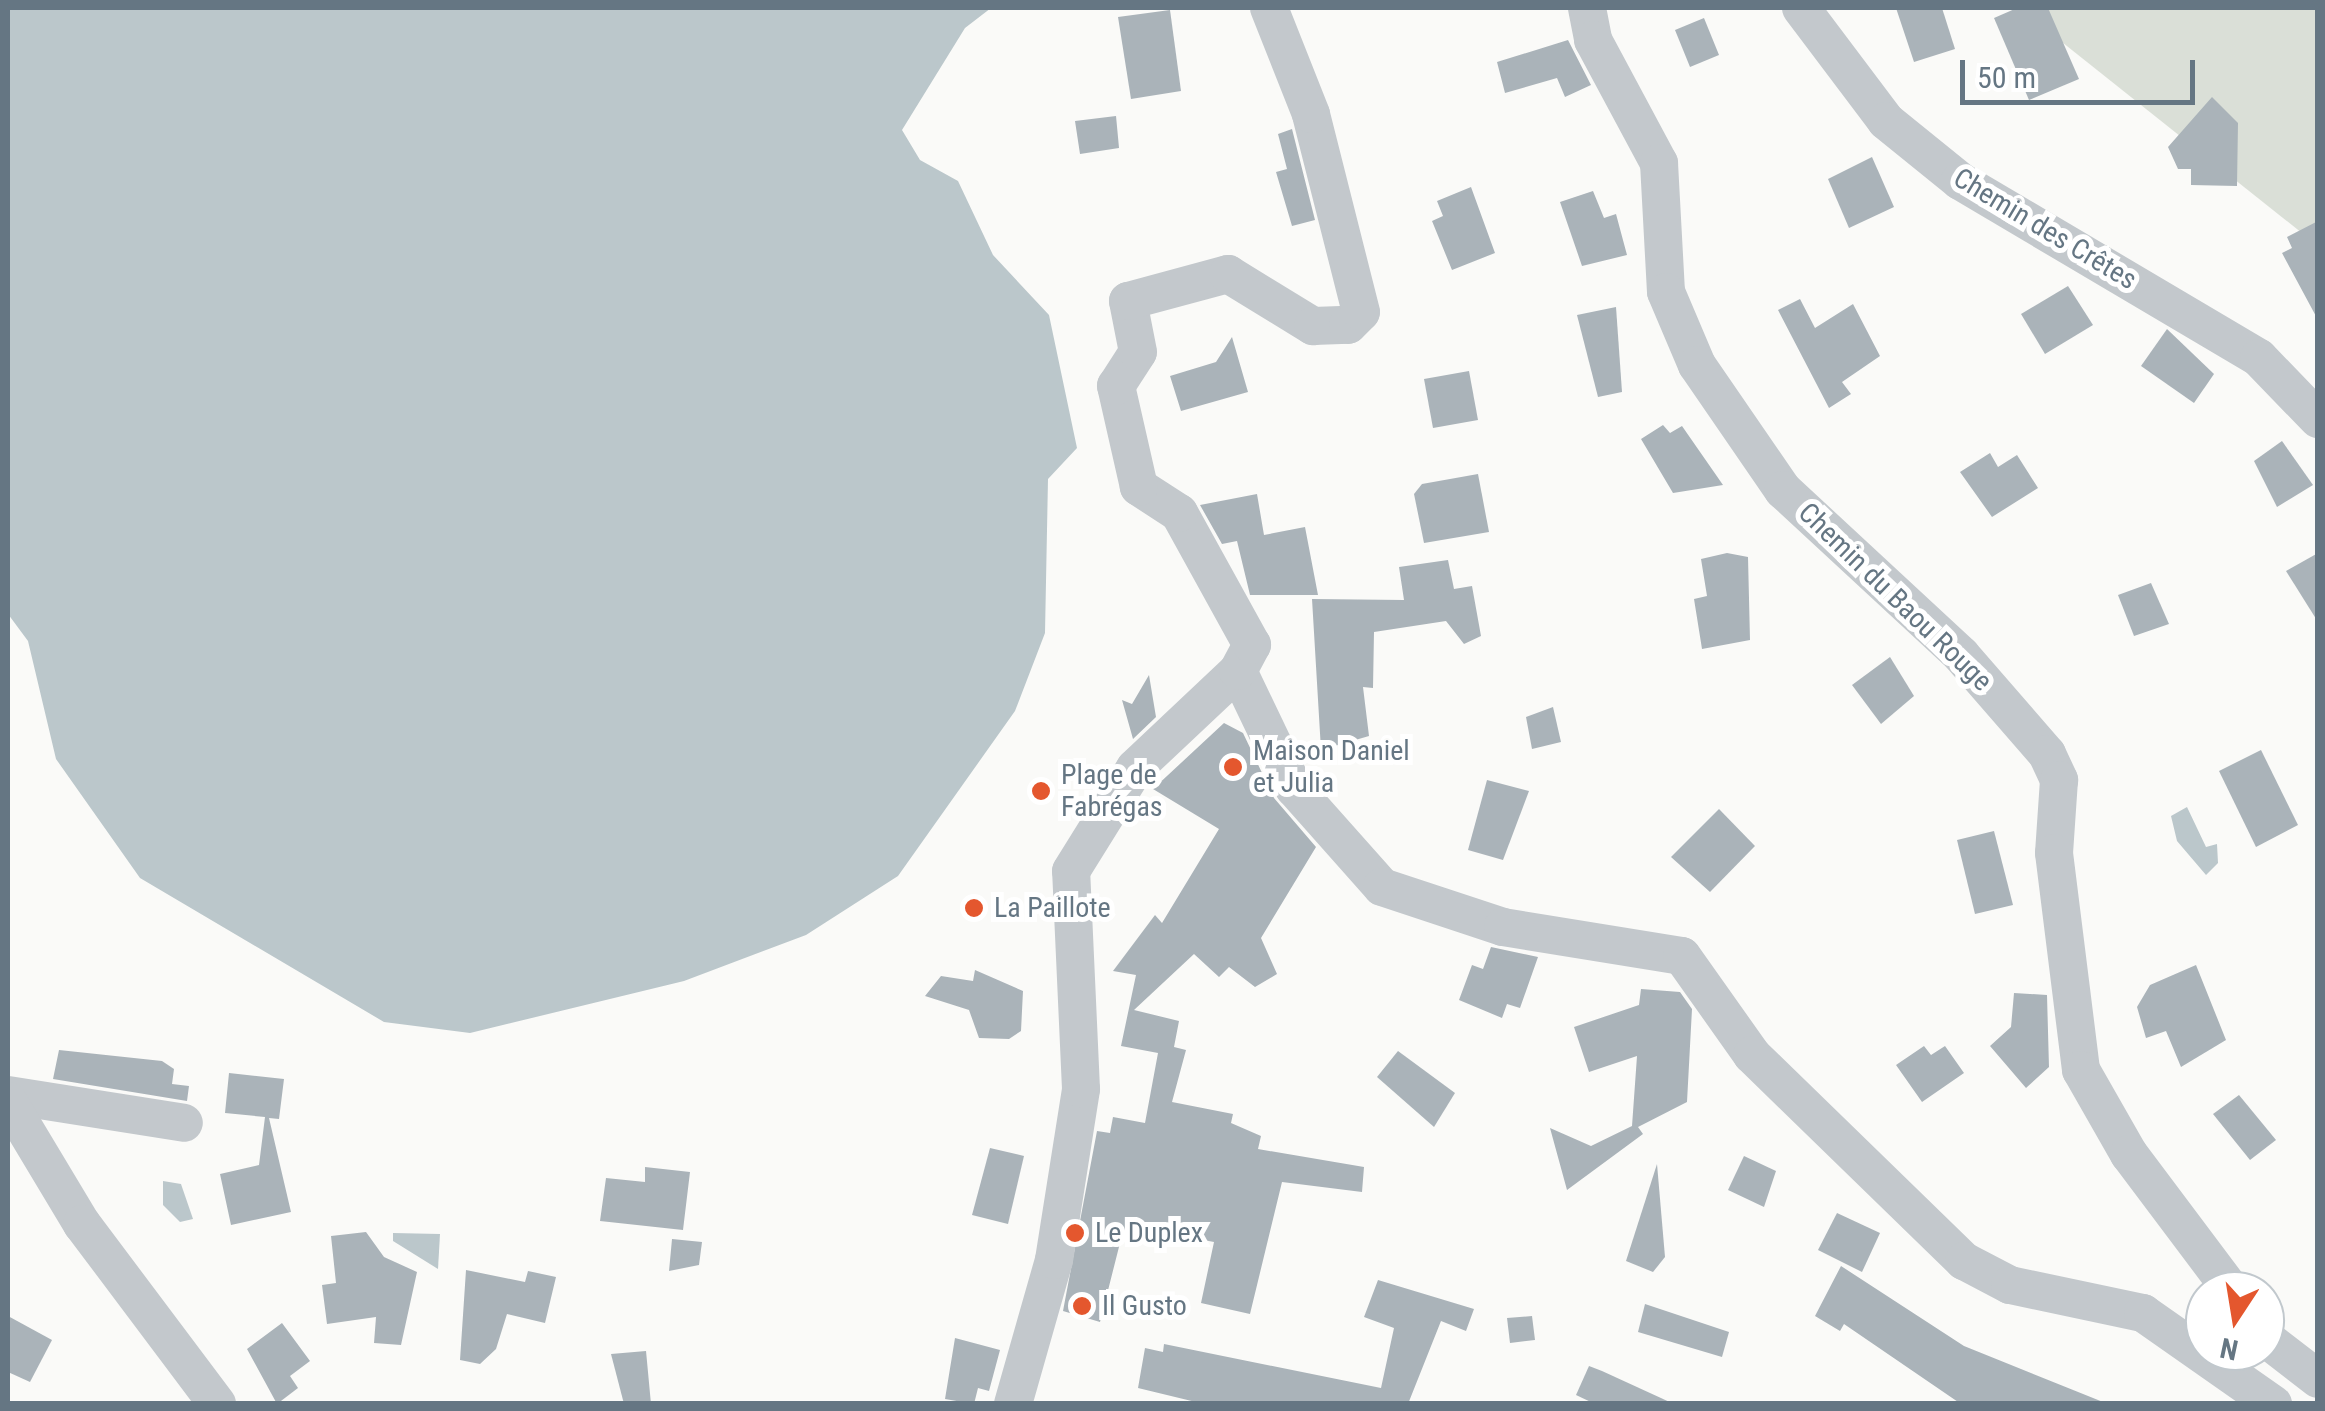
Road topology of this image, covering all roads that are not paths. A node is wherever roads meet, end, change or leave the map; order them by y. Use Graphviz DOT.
graph roads {
  1 [pos="1270,8"];
  2 [pos="1588,8"];
  3 [pos="1801,8"];
  4 [pos="2318,419"];
  5 [pos="1245,658"];
  6 [pos="8,1098"];
  7 [pos="184,1123"];
  8 [pos="2217,1271"];
  9 [pos="2285,1353"];
  10 [pos="2318,1379"];
  11 [pos="217,1404"];
  12 [pos="1013,1404"];
  13 [pos="2274,1404"];
  1 -- 5 [label="street"];
  2 -- 8 [label="street, Chemin du Baou Rouge"];
  3 -- 4 [label="street, Chemin des Crêtes"];
  5 -- 12 [label="street"];
  5 -- 13 [label="street"];
  6 -- 7 [label="street"];
  6 -- 11 [label="street"];
  9 -- 10 [label="street"];
}
